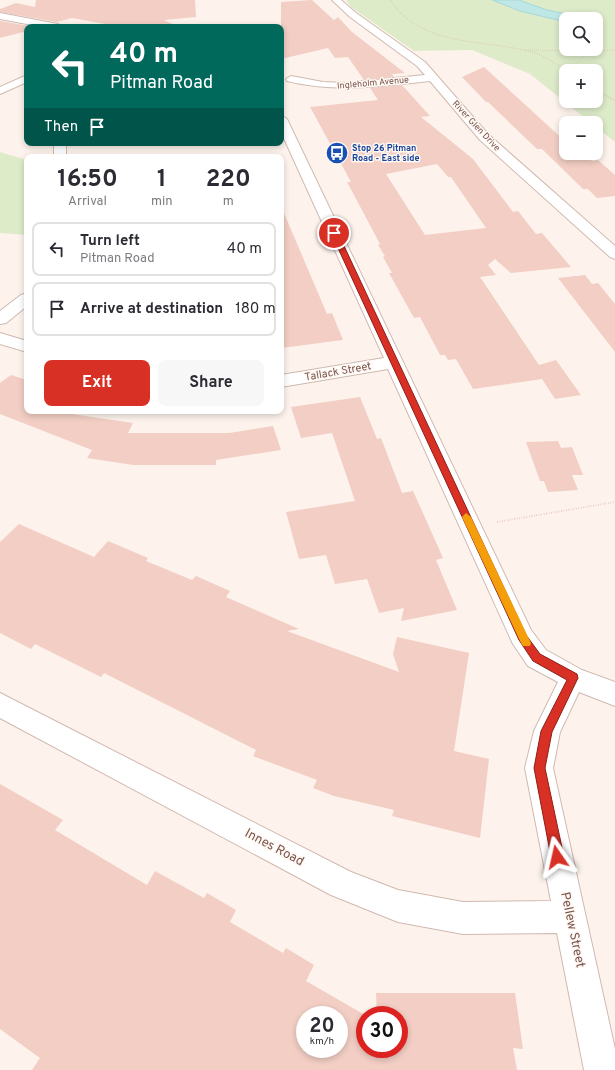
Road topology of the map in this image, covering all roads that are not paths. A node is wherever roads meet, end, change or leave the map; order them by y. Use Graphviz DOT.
graph roads {
  1 [pos="336,0"];
  2 [pos="0,16"];
  3 [pos="42,24"];
  4 [pos="286,77"];
  5 [pos="432,78"];
  6 [pos="24,80"];
  7 [pos="284,87"];
  8 [pos="3,90"];
  9 [pos="20,92"];
  10 [pos="284,125"];
  11 [pos="615,254"];
  12 [pos="24,300"];
  13 [pos="0,319"];
  14 [pos="0,338"];
  15 [pos="24,346"];
  16 [pos="395,362"];
  17 [pos="284,380"];
  18 [pos="573,678"];
  19 [pos="615,694"];
  20 [pos="0,705"];
  21 [pos="569,916"];
  22 [pos="602,1070"];
  1 -- 5 [label="street, River Glen Drive"];
  2 -- 3 [label="street"];
  4 -- 5 [label="street, Ingleholm Avenue"];
  4 -- 7 [label="street"];
  5 -- 11 [label="street, River Glen Drive"];
  6 -- 8 [label="street"];
  8 -- 9 [label="street"];
  10 -- 16 [label="street"];
  12 -- 13 [label="street"];
  14 -- 15 [label="street"];
  16 -- 17 [label="street, Tallack Street"];
  16 -- 18 [label="street"];
  18 -- 19 [label="street"];
  18 -- 21 [label="street, Pellew Street"];
  20 -- 21 [label="street, Innes Road"];
  21 -- 22 [label="street, Pellew Street"];
}
